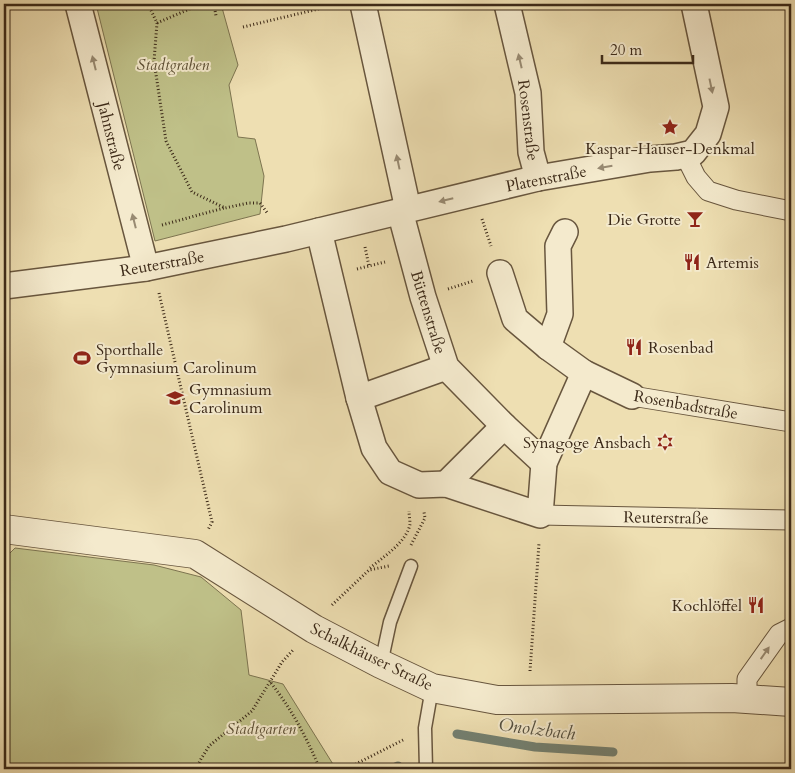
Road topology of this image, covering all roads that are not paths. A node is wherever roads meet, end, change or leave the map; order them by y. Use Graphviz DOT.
graph roads {
  1 [pos="78,4"];
  2 [pos="363,4"];
  3 [pos="507,4"];
  4 [pos="694,4"];
  5 [pos="685,155"];
  6 [pos="538,178"];
  7 [pos="404,210"];
  8 [pos="791,211"];
  9 [pos="319,231"];
  10 [pos="565,232"];
  11 [pos="500,273"];
  12 [pos="152,278"];
  13 [pos="4,286"];
  14 [pos="548,347"];
  15 [pos="446,367"];
  16 [pos="584,373"];
  17 [pos="632,396"];
  18 [pos="359,398"];
  19 [pos="791,422"];
  20 [pos="504,426"];
  21 [pos="544,463"];
  22 [pos="446,484"];
  23 [pos="540,515"];
  24 [pos="791,520"];
  25 [pos="4,529"];
  26 [pos="411,566"];
  27 [pos="791,628"];
  28 [pos="381,664"];
  29 [pos="747,685"];
  30 [pos="432,688"];
  31 [pos="791,702"];
  32 [pos="426,769"];
  12 -- 1 [label="street, Jahnstraße, one-way"];
  7 -- 2 [label="street, Büttenstraße, one-way"];
  6 -- 3 [label="street, Rosenstraße, one-way"];
  4 -- 5 [label="street, one-way"];
  5 -- 6 [label="street, Platenstraße, one-way"];
  5 -- 8 [label="street"];
  6 -- 7 [label="street, Platenstraße, one-way"];
  7 -- 9 [label="street, Reuterstraße"];
  7 -- 15 [label="street, Büttenstraße"];
  9 -- 12 [label="street, Reuterstraße"];
  9 -- 18 [label="street, Reuterstraße"];
  10 -- 14 [label="street"];
  11 -- 14 [label="street, Rosenbadstraße"];
  12 -- 13 [label="street, Reuterstraße"];
  14 -- 16 [label="street, Rosenbadstraße"];
  15 -- 18 [label="street"];
  15 -- 20 [label="street, Büttenstraße"];
  16 -- 17 [label="street, Rosenbadstraße"];
  16 -- 21 [label="street"];
  17 -- 19 [label="street, Rosenbadstraße"];
  18 -- 22 [label="street, Reuterstraße"];
  20 -- 21 [label="street, Büttenstraße"];
  20 -- 22 [label="street"];
  21 -- 23 [label="street"];
  22 -- 23 [label="street, Reuterstraße"];
  23 -- 24 [label="street, Reuterstraße"];
  25 -- 28 [label="street, Schalkhäuser Straße"];
  26 -- 28 [label="lane"];
  29 -- 27 [label="street, one-way"];
  28 -- 30 [label="street, Schalkhäuser Straße"];
  30 -- 31 [label="street, Schalkhäuser Straße"];
  30 -- 32 [label="lane"];
}
